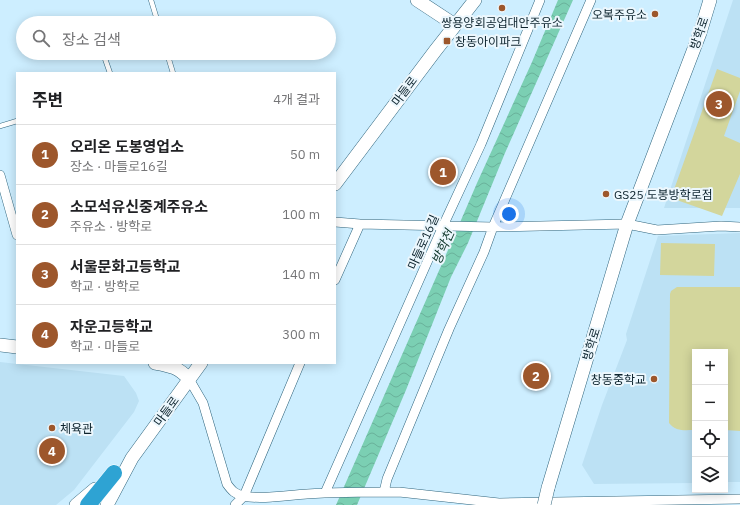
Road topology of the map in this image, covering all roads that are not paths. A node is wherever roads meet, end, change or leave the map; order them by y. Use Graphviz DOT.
graph roads {
  1 [pos="151,0"];
  2 [pos="417,0"];
  3 [pos="475,0"];
  4 [pos="540,0"];
  5 [pos="591,0"];
  6 [pos="710,0"];
  7 [pos="156,16"];
  8 [pos="455,25"];
  9 [pos="105,60"];
  10 [pos="169,60"];
  11 [pos="110,72"];
  12 [pos="173,72"];
  13 [pos="16,121"];
  14 [pos="0,126"];
  15 [pos="0,175"];
  16 [pos="336,183"];
  17 [pos="336,222"];
  18 [pos="360,224"];
  19 [pos="627,224"];
  20 [pos="446,226"];
  21 [pos="489,227"];
  22 [pos="740,227"];
  23 [pos="16,231"];
  24 [pos="336,278"];
  25 [pos="0,345"];
  26 [pos="16,347"];
  27 [pos="161,364"];
  28 [pos="200,364"];
  29 [pos="300,364"];
  30 [pos="189,379"];
  31 [pos="132,458"];
  32 [pos="114,473"];
  33 [pos="384,492"];
  34 [pos="328,493"];
  35 [pos="244,496"];
  36 [pos="740,499"];
  37 [pos="76,505"];
  38 [pos="88,505"];
  39 [pos="107,505"];
  40 [pos="235,505"];
  41 [pos="544,505"];
  1 -- 7 [label="lane"];
  2 -- 8 [label="main road"];
  3 -- 8 [label="main road, 마들로"];
  4 -- 20 [label="street, 마들로16길"];
  5 -- 21 [label="street"];
  6 -- 19 [label="main road, 방학로"];
  8 -- 16 [label="main road, 마들로"];
  9 -- 11 [label="lane"];
  10 -- 12 [label="lane"];
  13 -- 14 [label="lane"];
  15 -- 23 [label="street"];
  17 -- 18 [label="street"];
  18 -- 20 [label="street"];
  18 -- 24 [label="street"];
  19 -- 21 [label="street"];
  19 -- 22 [label="street"];
  19 -- 41 [label="main road, 방학로, bridge"];
  20 -- 21 [label="street"];
  20 -- 34 [label="street, 마들로16길"];
  21 -- 33 [label="street"];
  25 -- 26 [label="main road"];
  27 -- 30 [label="main road"];
  28 -- 30 [label="main road, 마들로"];
  29 -- 35 [label="street"];
  30 -- 31 [label="main road, 마들로"];
  30 -- 35 [label="street"];
  31 -- 32 [label="main road, 마들로"];
  31 -- 39 [label="main road, 마들로"];
  32 -- 37 [label="main road, 마들로"];
  32 -- 38 [label="highway"];
  33 -- 34 [label="street"];
  33 -- 36 [label="street"];
  34 -- 35 [label="street"];
  35 -- 40 [label="street"];
}
